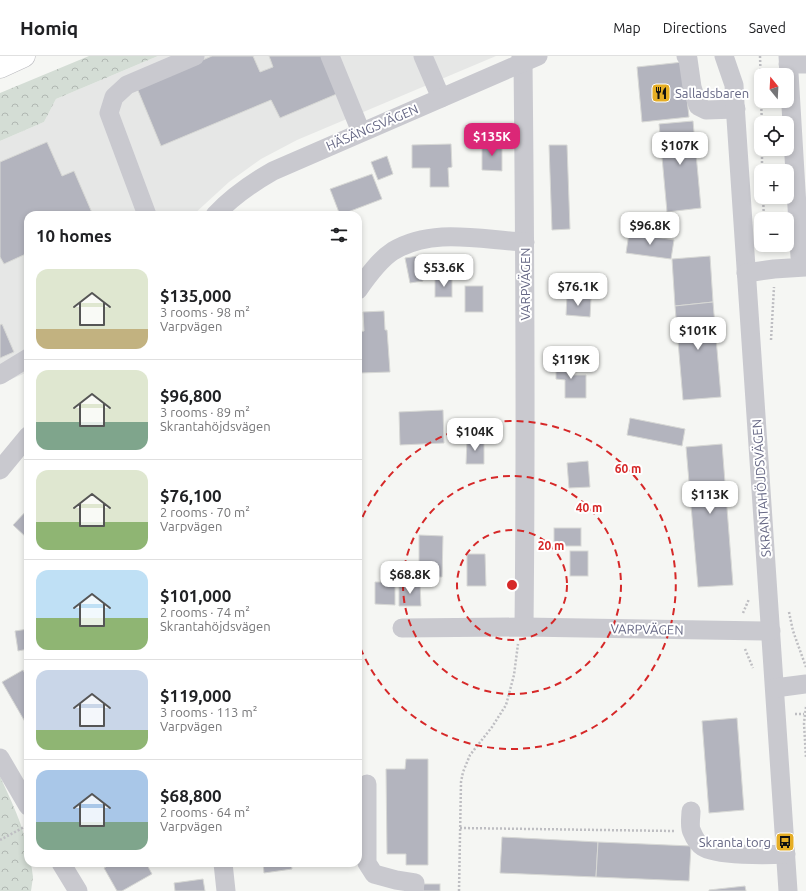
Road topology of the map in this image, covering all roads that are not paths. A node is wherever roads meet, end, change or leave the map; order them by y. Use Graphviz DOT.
graph roads {
  1 [pos="24,56"];
  2 [pos="195,56"];
  3 [pos="330,56"];
  4 [pos="423,56"];
  5 [pos="686,56"];
  6 [pos="724,56"];
  7 [pos="739,56"];
  8 [pos="527,58"];
  9 [pos="794,61"];
  10 [pos="0,67"];
  11 [pos="734,85"];
  12 [pos="441,98"];
  13 [pos="736,109"];
  14 [pos="361,132"];
  15 [pos="146,211"];
  16 [pos="219,211"];
  17 [pos="525,242"];
  18 [pos="806,262"];
  19 [pos="806,267"];
  20 [pos="746,273"];
  21 [pos="362,285"];
  22 [pos="24,360"];
  23 [pos="0,375"];
  24 [pos="24,441"];
  25 [pos="0,470"];
  26 [pos="524,627"];
  27 [pos="402,628"];
  28 [pos="771,631"];
  29 [pos="806,684"];
  30 [pos="775,688"];
  31 [pos="0,758"];
  32 [pos="367,784"];
  33 [pos="24,799"];
  34 [pos="691,811"];
  35 [pos="786,854"];
  36 [pos="63,867"];
  37 [pos="223,867"];
  38 [pos="78,891"];
  39 [pos="226,891"];
  40 [pos="414,891"];
  41 [pos="788,891"];
  1 -- 10 [label="highway"];
  2 -- 15 [label="street"];
  3 -- 14 [label="street"];
  4 -- 12 [label="street"];
  5 -- 13 [label="street"];
  6 -- 11 [label="street, SKRANTAHÖJDSVÄGEN"];
  7 -- 11 [label="street, SKRANTAHÖJDSVÄGEN"];
  8 -- 12 [label="street, HÄSÄNGSVÄGEN"];
  8 -- 17 [label="street, VARPVÄGEN"];
  9 -- 18 [label="street"];
  11 -- 13 [label="street, SKRANTAHÖJDSVÄGEN"];
  12 -- 14 [label="street, HÄSÄNGSVÄGEN"];
  13 -- 20 [label="street, SKRANTAHÖJDSVÄGEN"];
  14 -- 16 [label="street, HÄSÄNGSVÄGEN"];
  17 -- 21 [label="street"];
  17 -- 26 [label="street, VARPVÄGEN"];
  19 -- 20 [label="street"];
  20 -- 28 [label="street, SKRANTAHÖJDSVÄGEN"];
  22 -- 23 [label="street"];
  24 -- 25 [label="street"];
  26 -- 27 [label="street, VARPVÄGEN"];
  26 -- 28 [label="street, VARPVÄGEN"];
  28 -- 30 [label="street, SKRANTAHÖJDSVÄGEN"];
  29 -- 30 [label="street"];
  30 -- 35 [label="street, SKRANTAHÖJDSVÄGEN"];
  31 -- 33 [label="street"];
  32 -- 40 [label="street"];
  34 -- 35 [label="street"];
  35 -- 41 [label="street, SKRANTAHÖJDSVÄGEN"];
  36 -- 38 [label="street"];
  37 -- 39 [label="street"];
}
